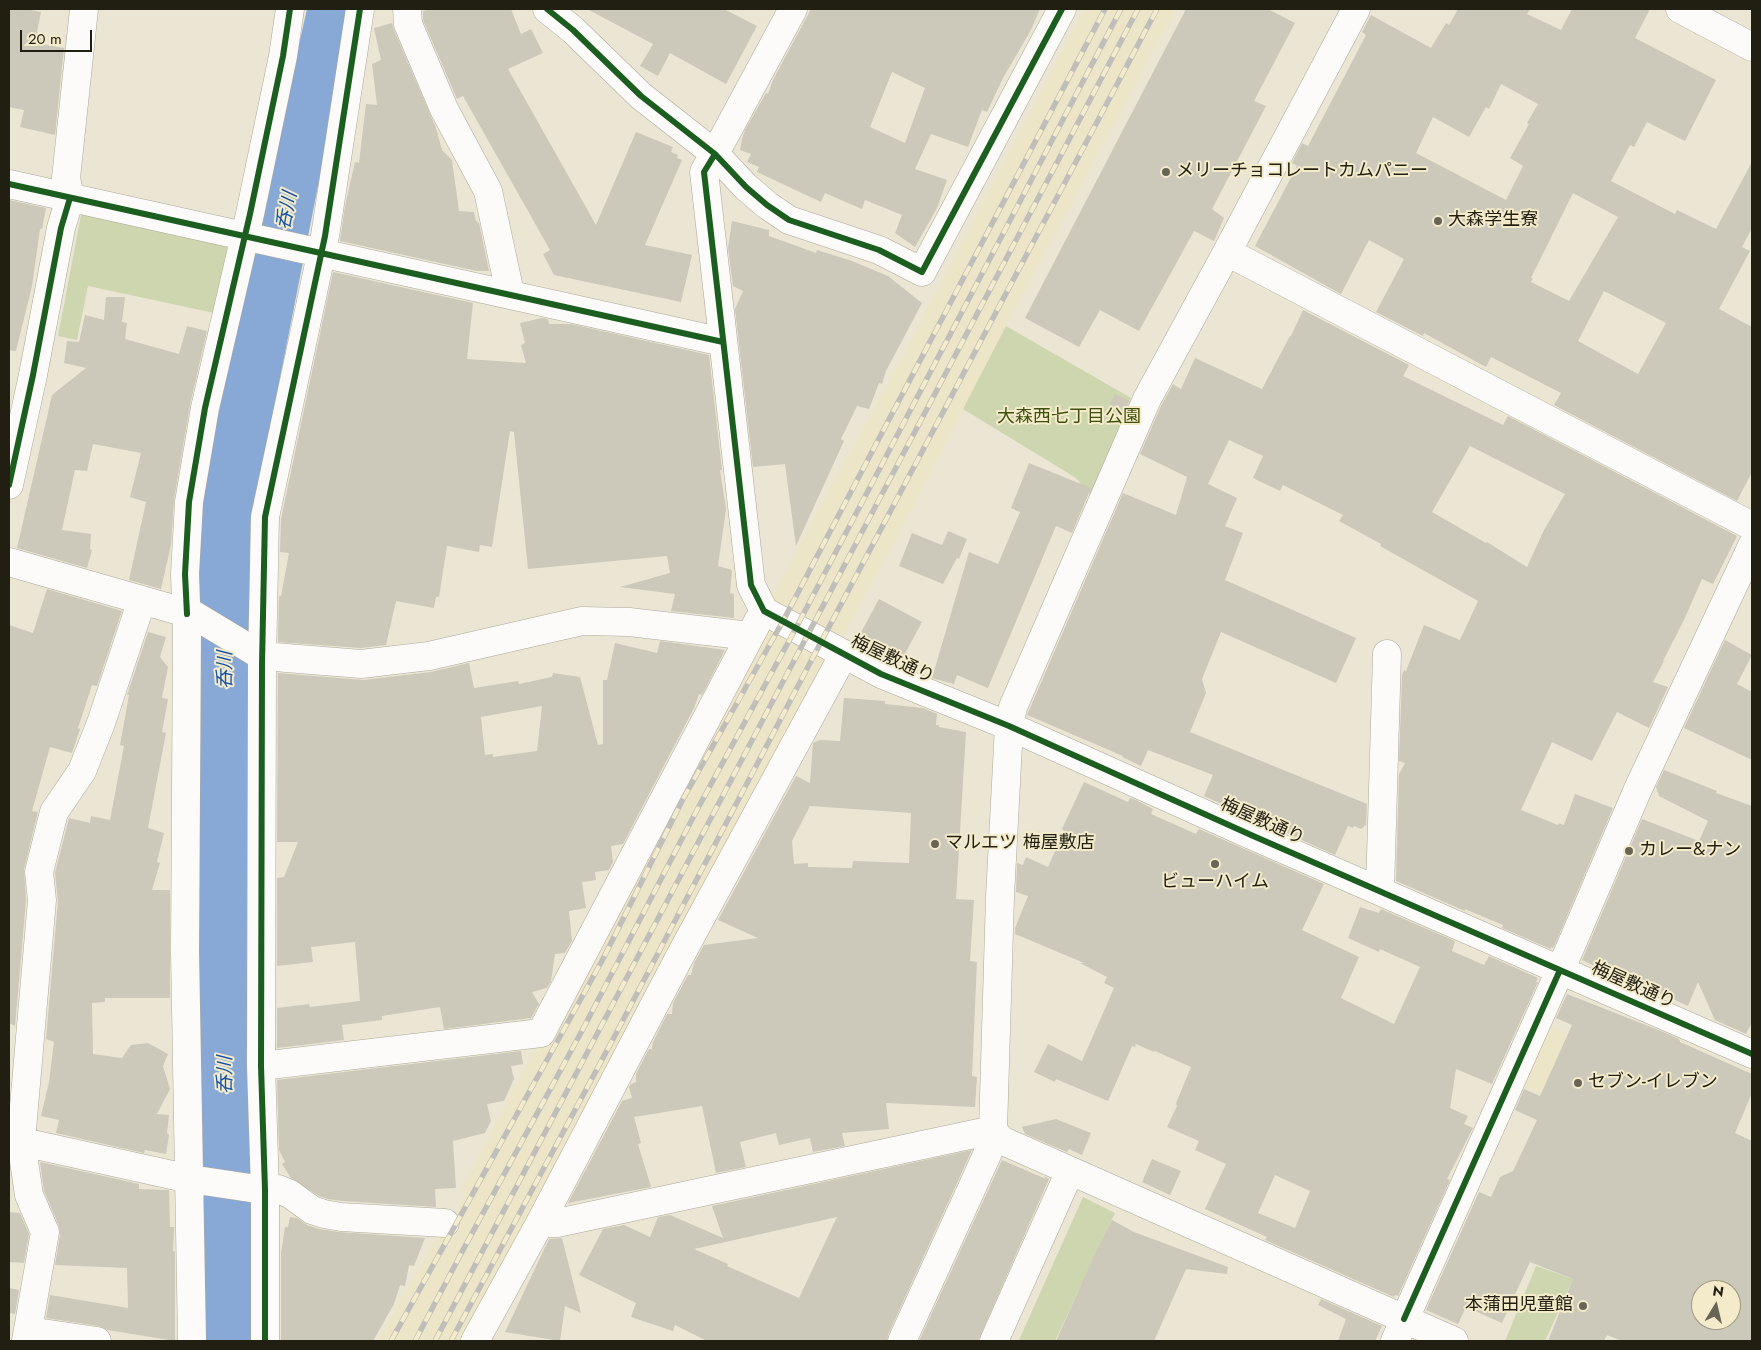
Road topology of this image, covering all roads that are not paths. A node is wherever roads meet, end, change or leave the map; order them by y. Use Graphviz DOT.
graph roads {
  1 [pos="84,9"];
  2 [pos="290,9"];
  3 [pos="360,9"];
  4 [pos="407,9"];
  5 [pos="547,9"];
  6 [pos="793,9"];
  7 [pos="1062,9"];
  8 [pos="1356,9"];
  9 [pos="1680,9"];
  10 [pos="1752,47"];
  11 [pos="715,154"];
  12 [pos="9,184"];
  13 [pos="70,198"];
  14 [pos="248,238"];
  15 [pos="317,251"];
  16 [pos="1227,252"];
  17 [pos="510,293"];
  18 [pos="723,342"];
  19 [pos="9,485"];
  20 [pos="1752,526"];
  21 [pos="1752,546"];
  22 [pos="9,562"];
  23 [pos="142,600"];
  24 [pos="764,611"];
  25 [pos="191,614"];
  26 [pos="750,636"];
  27 [pos="260,654"];
  28 [pos="844,654"];
  29 [pos="1387,654"];
  30 [pos="1009,726"];
  31 [pos="1380,890"];
  32 [pos="1560,970"];
  33 [pos="1752,1054"];
  34 [pos="261,1066"];
  35 [pos="993,1130"];
  36 [pos="15,1140"];
  37 [pos="1070,1171"];
  38 [pos="193,1179"];
  39 [pos="261,1190"];
  40 [pos="445,1223"];
  41 [pos="540,1223"];
  42 [pos="1399,1330"];
  43 [pos="28,1336"];
  44 [pos="97,1341"];
  45 [pos="192,1341"];
  46 [pos="265,1341"];
  47 [pos="475,1341"];
  48 [pos="902,1341"];
  49 [pos="994,1341"];
  50 [pos="1454,1341"];
  1 -- 13 [label="street"];
  2 -- 14 [label="street"];
  3 -- 15 [label="street"];
  4 -- 17 [label="street"];
  5 -- 11 [label="street"];
  6 -- 11 [label="street"];
  7 -- 11 [label="street"];
  8 -- 16 [label="street"];
  9 -- 10 [label="street"];
  11 -- 18 [label="street"];
  12 -- 13 [label="street"];
  13 -- 14 [label="street"];
  13 -- 19 [label="street"];
  14 -- 15 [label="street"];
  14 -- 25 [label="street"];
  15 -- 17 [label="street"];
  15 -- 27 [label="street"];
  16 -- 20 [label="street"];
  16 -- 30 [label="street"];
  17 -- 18 [label="street"];
  18 -- 24 [label="street"];
  21 -- 32 [label="street"];
  22 -- 23 [label="street"];
  23 -- 25 [label="street"];
  23 -- 36 [label="street"];
  24 -- 26 [label="street"];
  24 -- 28 [label="street, 梅屋敷通り"];
  25 -- 27 [label="street"];
  25 -- 38 [label="street"];
  26 -- 27 [label="street"];
  26 -- 34 [label="street"];
  27 -- 34 [label="street"];
  28 -- 30 [label="street, 梅屋敷通り"];
  28 -- 41 [label="street"];
  29 -- 31 [label="street"];
  30 -- 31 [label="street, 梅屋敷通り"];
  30 -- 35 [label="street"];
  31 -- 32 [label="street, 梅屋敷通り"];
  32 -- 33 [label="street, 梅屋敷通り"];
  32 -- 42 [label="street"];
  34 -- 39 [label="street"];
  35 -- 37 [label="street"];
  35 -- 41 [label="street"];
  35 -- 48 [label="street"];
  36 -- 38 [label="street"];
  36 -- 43 [label="street"];
  37 -- 42 [label="street"];
  37 -- 49 [label="street"];
  38 -- 39 [label="street"];
  38 -- 45 [label="street"];
  39 -- 40 [label="street"];
  39 -- 46 [label="street"];
  41 -- 47 [label="street"];
  42 -- 50 [label="street"];
  43 -- 44 [label="street"];
}
